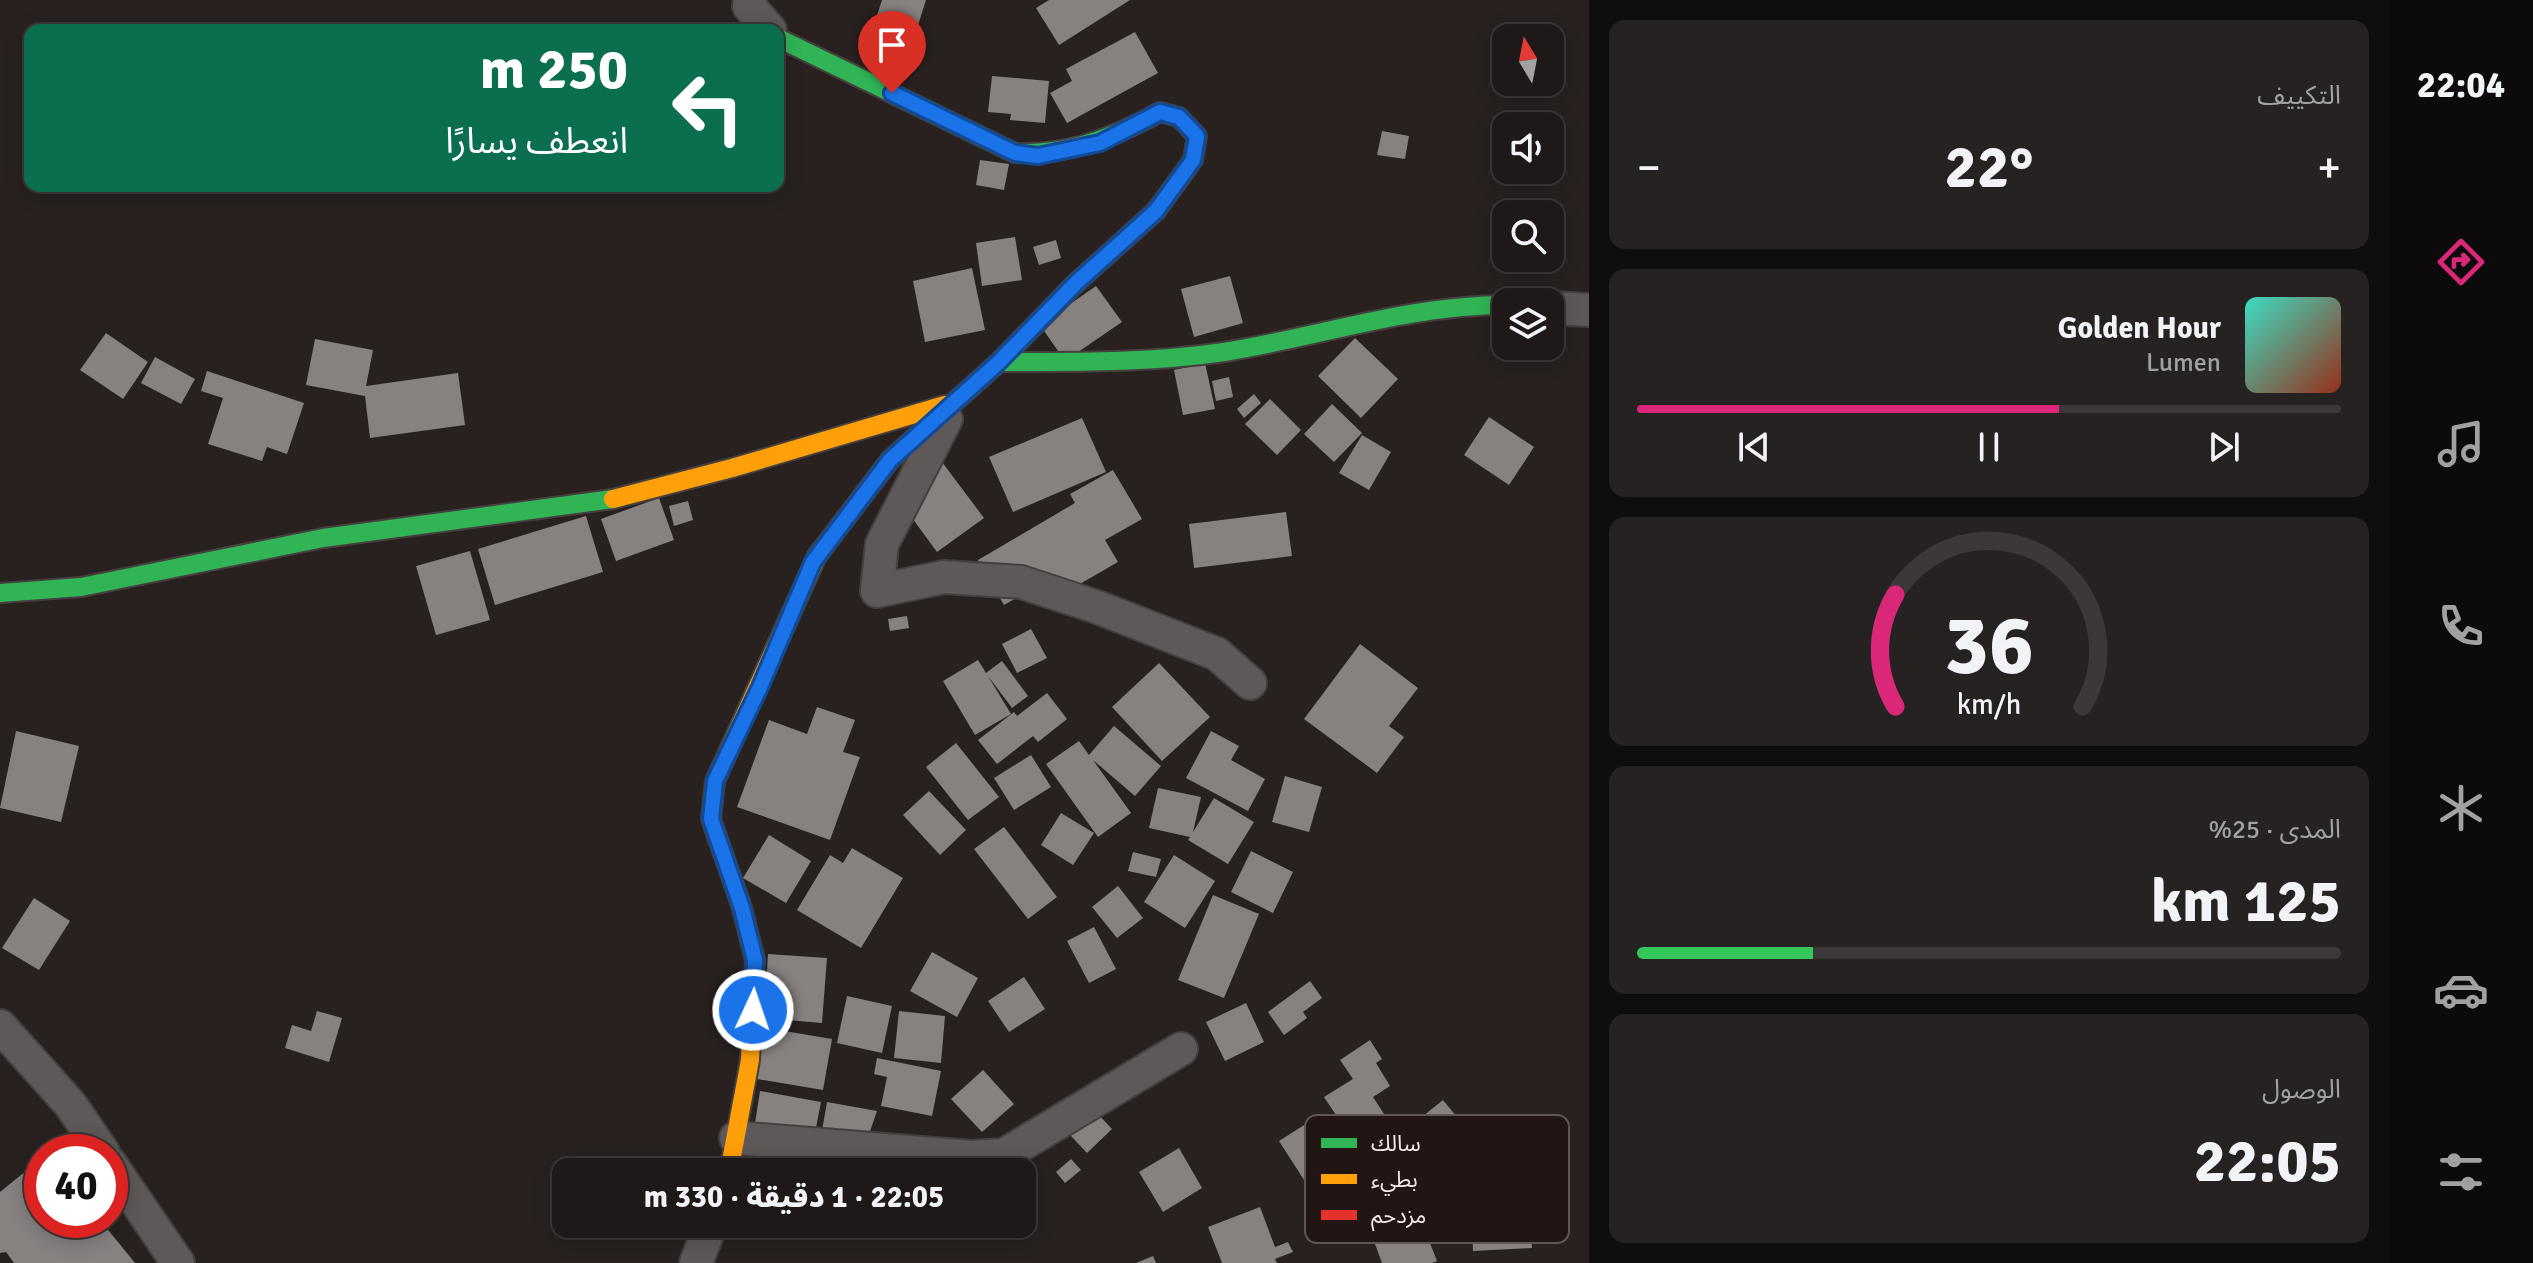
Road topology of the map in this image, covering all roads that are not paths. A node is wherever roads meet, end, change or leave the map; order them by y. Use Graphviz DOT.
graph roads {
  1 [pos="750,0"];
  2 [pos="765,24"];
  3 [pos="784,41"];
  4 [pos="1492,304"];
  5 [pos="1564,309"];
  6 [pos="1589,310"];
  7 [pos="999,362"];
  8 [pos="955,402"];
  9 [pos="0,593"];
  10 [pos="1250,683"];
  11 [pos="0,1026"];
  12 [pos="1181,1049"];
  13 [pos="91,1134"];
  14 [pos="736,1138"];
  15 [pos="732,1158"];
  16 [pos="128,1189"];
  17 [pos="706,1238"];
  18 [pos="178,1263"];
  19 [pos="696,1263"];
  1 -- 2 [label="street"];
  3 -- 7 [label="street"];
  4 -- 7 [label="street"];
  5 -- 6 [label="street"];
  7 -- 8 [label="street"];
  8 -- 9 [label="street"];
  8 -- 10 [label="street"];
  8 -- 14 [label="street"];
  11 -- 13 [label="street"];
  12 -- 14 [label="street"];
  14 -- 15 [label="street"];
  16 -- 18 [label="street"];
  17 -- 19 [label="street"];
}
